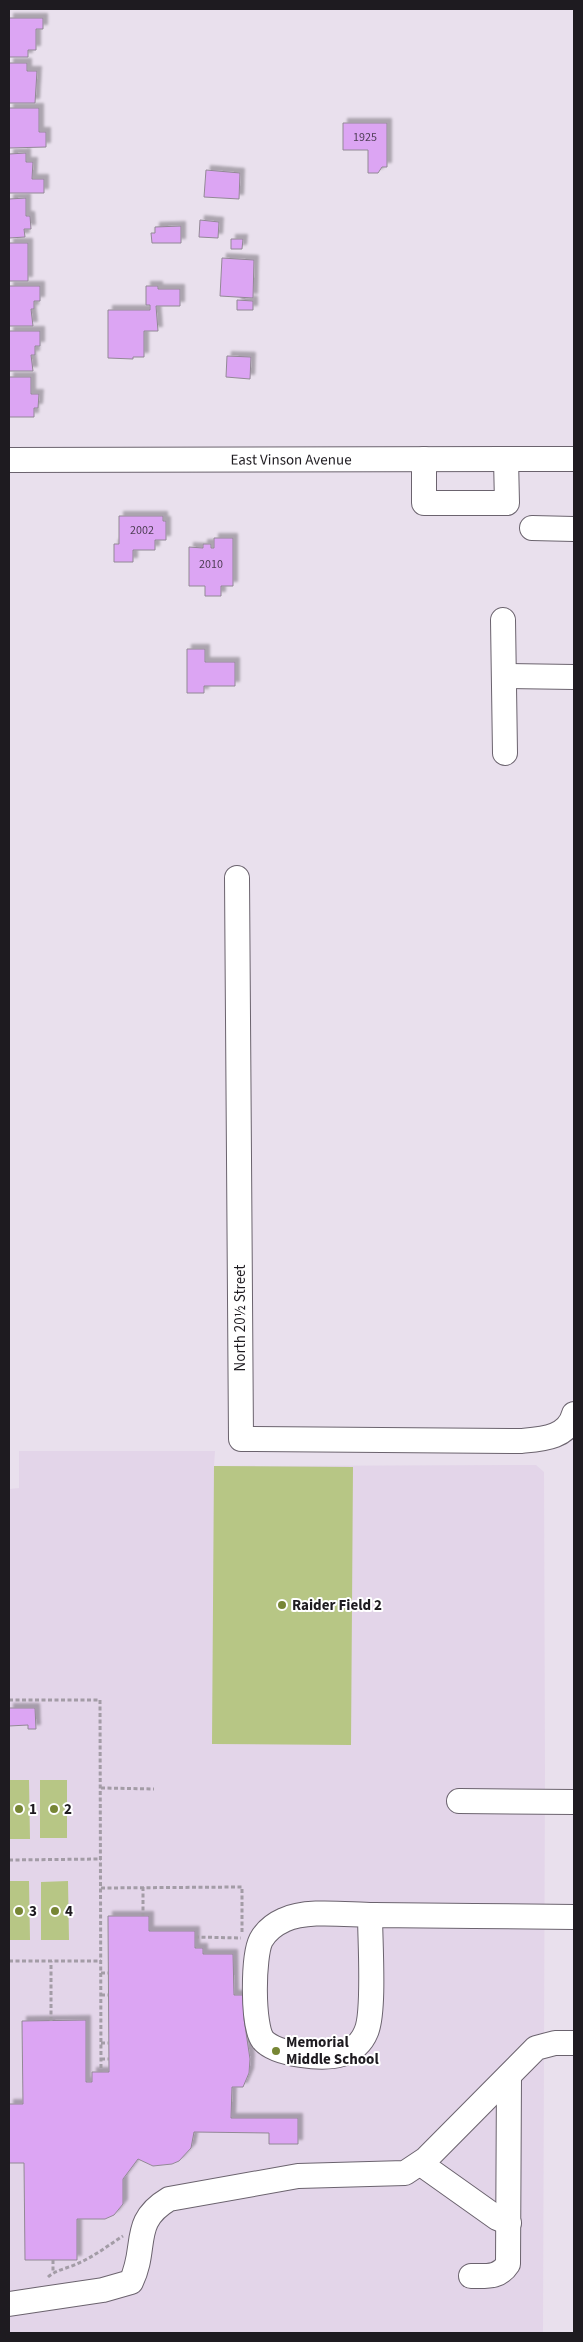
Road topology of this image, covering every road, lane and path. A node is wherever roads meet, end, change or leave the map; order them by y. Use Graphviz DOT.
graph roads {
  1 [pos="574,458"];
  2 [pos="424,459"];
  3 [pos="506,459"];
  4 [pos="9,460"];
  5 [pos="532,528"];
  6 [pos="574,529"];
  7 [pos="503,620"];
  8 [pos="505,676"];
  9 [pos="574,677"];
  10 [pos="506,753"];
  11 [pos="237,878"];
  12 [pos="574,1414"];
  13 [pos="9,1700"];
  14 [pos="101,1788"];
  15 [pos="154,1789"];
  16 [pos="460,1802"];
  17 [pos="574,1802"];
  18 [pos="101,1859"];
  19 [pos="9,1860"];
  20 [pos="144,1887"];
  21 [pos="101,1888"];
  22 [pos="370,1915"];
  23 [pos="144,1916"];
  24 [pos="574,1917"];
  25 [pos="195,1937"];
  26 [pos="242,1938"];
  27 [pos="242,1947"];
  28 [pos="9,1961"];
  29 [pos="51,1961"];
  30 [pos="101,1961"];
  31 [pos="101,1972"];
  32 [pos="108,1973"];
  33 [pos="101,1995"];
  34 [pos="108,1995"];
  35 [pos="51,2020"];
  36 [pos="574,2042"];
  37 [pos="101,2043"];
  38 [pos="109,2043"];
  39 [pos="101,2059"];
  40 [pos="109,2059"];
  41 [pos="101,2072"];
  42 [pos="509,2076"];
  43 [pos="421,2164"];
  44 [pos="509,2223"];
  45 [pos="53,2260"];
  46 [pos="53,2272"];
  47 [pos="471,2276"];
  48 [pos="9,2304"];
  1 -- 3 [label="street, East Vinson Avenue"];
  2 -- 3 [label="street, East Vinson Avenue"];
  2 -- 3 [label="street"];
  2 -- 4 [label="street, East Vinson Avenue"];
  5 -- 6 [label="street"];
  7 -- 8 [label="street"];
  8 -- 9 [label="street"];
  8 -- 10 [label="street"];
  11 -- 12 [label="street, North 20½ Street"];
  13 -- 14 [label="path"];
  14 -- 15 [label="path"];
  14 -- 18 [label="path"];
  16 -- 17 [label="street"];
  18 -- 19 [label="path"];
  18 -- 21 [label="path"];
  20 -- 21 [label="path"];
  20 -- 23 [label="path"];
  20 -- 26 [label="path"];
  21 -- 30 [label="path"];
  22 -- 22 [label="street"];
  22 -- 24 [label="street"];
  25 -- 26 [label="path"];
  26 -- 27 [label="path"];
  28 -- 29 [label="path"];
  29 -- 30 [label="path"];
  29 -- 35 [label="path"];
  30 -- 31 [label="path"];
  31 -- 32 [label="path"];
  31 -- 33 [label="path"];
  33 -- 34 [label="path"];
  33 -- 37 [label="path"];
  36 -- 42 [label="street"];
  37 -- 38 [label="path"];
  37 -- 39 [label="path"];
  39 -- 40 [label="path"];
  39 -- 41 [label="path"];
  42 -- 43 [label="street"];
  42 -- 44 [label="street"];
  43 -- 44 [label="street"];
  43 -- 48 [label="street"];
  44 -- 47 [label="street"];
  45 -- 46 [label="path"];
}
